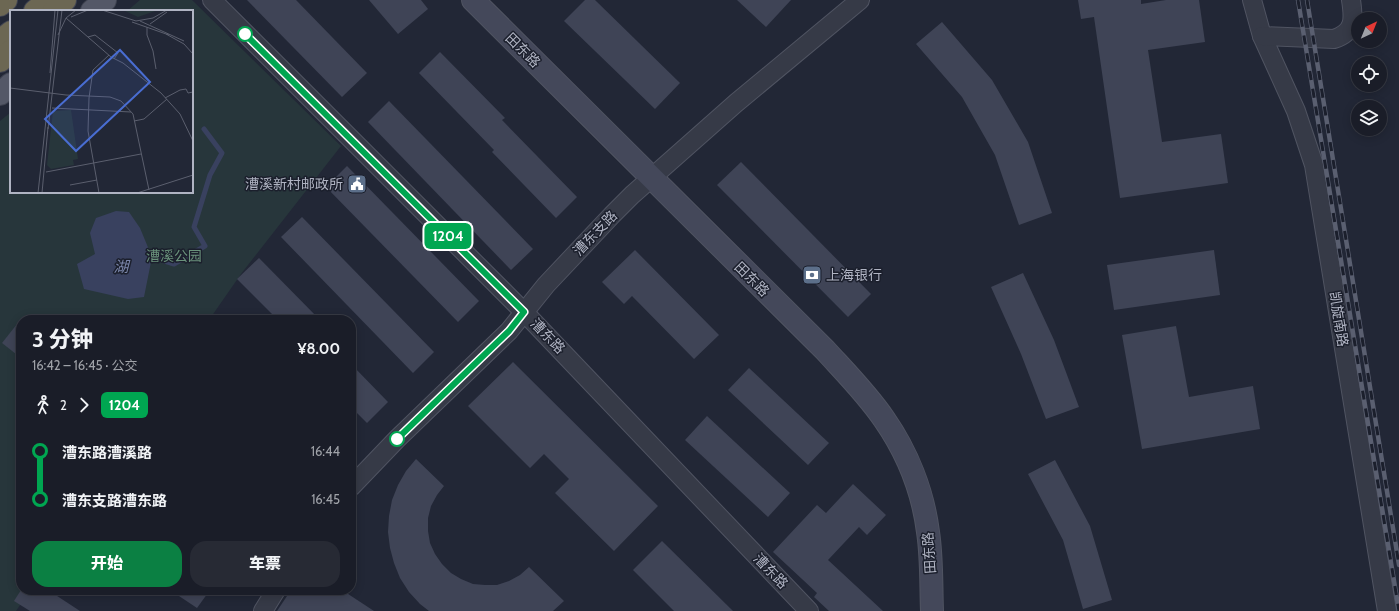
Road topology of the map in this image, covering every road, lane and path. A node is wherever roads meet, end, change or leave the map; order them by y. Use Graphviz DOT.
graph roads {
  1 [pos="6,0"];
  2 [pos="48,0"];
  3 [pos="66,0"];
  4 [pos="72,0"];
  5 [pos="105,0"];
  6 [pos="212,0"];
  7 [pos="473,0"];
  8 [pos="860,0"];
  9 [pos="1252,0"];
  10 [pos="1351,0"];
  11 [pos="0,6"];
  12 [pos="36,10"];
  13 [pos="55,10"];
  14 [pos="61,10"];
  15 [pos="93,10"];
  16 [pos="10,33"];
  17 [pos="1262,36"];
  18 [pos="0,41"];
  19 [pos="10,52"];
  20 [pos="10,55"];
  21 [pos="0,63"];
  22 [pos="10,85"];
  23 [pos="0,94"];
  24 [pos="651,179"];
  25 [pos="524,312"];
  26 [pos="356,482"];
  27 [pos="273,595"];
  28 [pos="263,611"];
  29 [pos="809,611"];
  30 [pos="932,611"];
  31 [pos="1388,611"];
  1 -- 11 [label="highway"];
  2 -- 12 [label="highway"];
  3 -- 13 [label="highway"];
  4 -- 14 [label="main road"];
  5 -- 15 [label="main road"];
  6 -- 25 [label="street, 漕东路"];
  7 -- 24 [label="street, 田东路"];
  8 -- 24 [label="street, 漕东支路"];
  9 -- 17 [label="street, 凯旋南路"];
  10 -- 17 [label="street"];
  16 -- 18 [label="highway"];
  17 -- 31 [label="street, 凯旋南路"];
  19 -- 21 [label="highway"];
  20 -- 21 [label="main road"];
  22 -- 23 [label="main road"];
  24 -- 25 [label="street, 漕东支路"];
  24 -- 30 [label="street, 田东路"];
  25 -- 26 [label="street, 漕东支路"];
  25 -- 29 [label="street, 漕东路"];
  27 -- 28 [label="street"];
}
